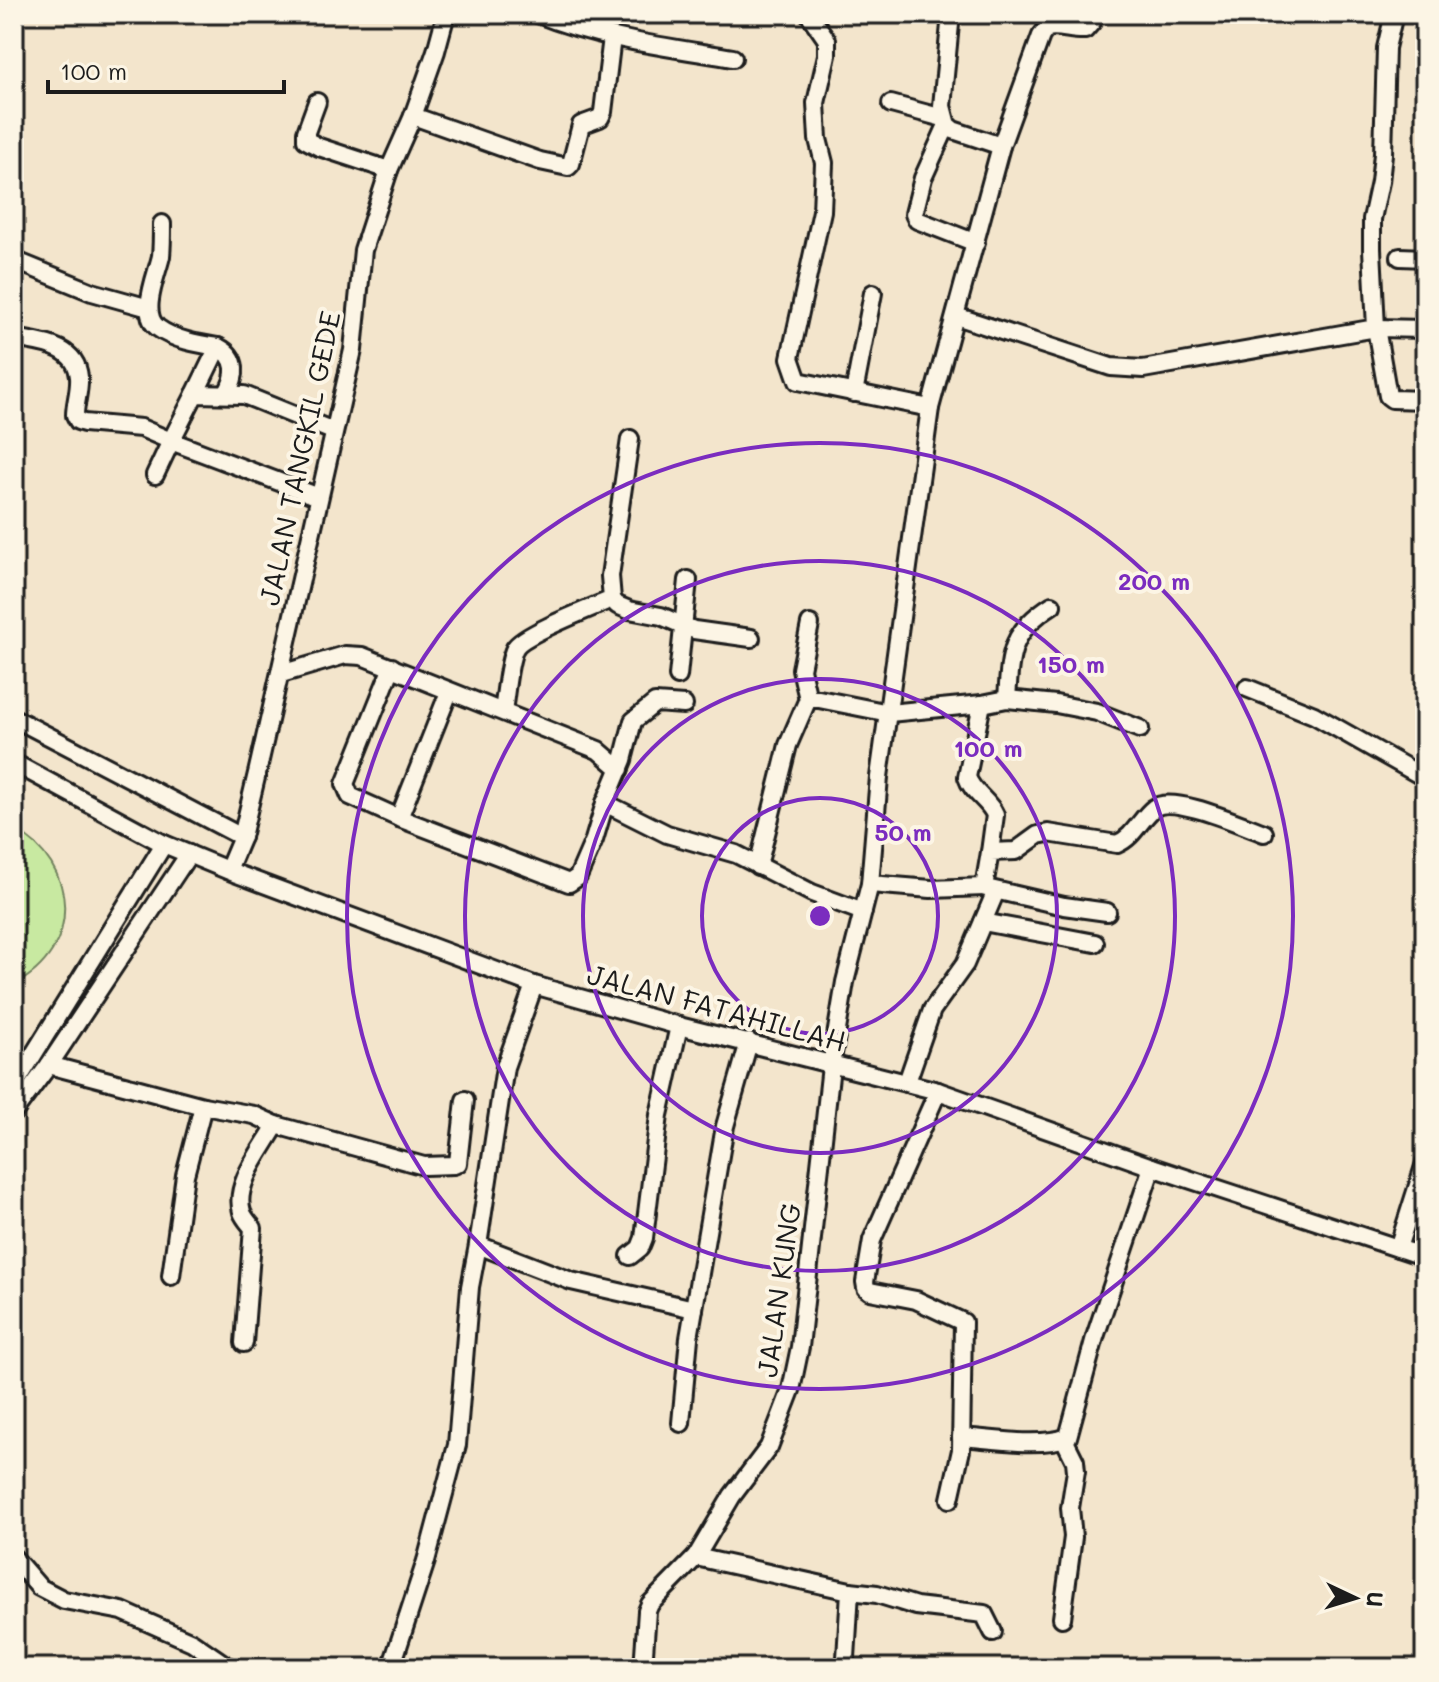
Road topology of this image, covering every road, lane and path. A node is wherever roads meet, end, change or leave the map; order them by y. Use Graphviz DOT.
graph roads {
  1 [pos="446,14"];
  2 [pos="538,14"];
  3 [pos="809,14"];
  4 [pos="951,14"];
  5 [pos="1094,14"];
  6 [pos="1394,14"];
  7 [pos="612,37"];
  8 [pos="733,58"];
  9 [pos="317,102"];
  10 [pos="891,104"];
  11 [pos="413,116"];
  12 [pos="945,122"];
  13 [pos="1001,146"];
  14 [pos="389,170"];
  15 [pos="162,224"];
  16 [pos="976,243"];
  17 [pos="1400,257"];
  18 [pos="1425,258"];
  19 [pos="14,260"];
  20 [pos="873,293"];
  21 [pos="149,308"];
  22 [pos="956,316"];
  23 [pos="1376,328"];
  24 [pos="1425,329"];
  25 [pos="14,338"];
  26 [pos="218,347"];
  27 [pos="854,393"];
  28 [pos="195,394"];
  29 [pos="226,394"];
  30 [pos="1425,400"];
  31 [pos="930,408"];
  32 [pos="333,431"];
  33 [pos="630,439"];
  34 [pos="171,441"];
  35 [pos="155,475"];
  36 [pos="319,497"];
  37 [pos="688,580"];
  38 [pos="612,599"];
  39 [pos="1052,605"];
  40 [pos="810,624"];
  41 [pos="682,626"];
  42 [pos="751,638"];
  43 [pos="392,667"];
  44 [pos="281,674"];
  45 [pos="678,676"];
  46 [pos="1247,688"];
  47 [pos="449,692"];
  48 [pos="808,699"];
  49 [pos="1007,699"];
  50 [pos="982,704"];
  51 [pos="684,705"];
  52 [pos="503,711"];
  53 [pos="889,713"];
  54 [pos="14,718"];
  55 [pos="1140,729"];
  56 [pos="14,763"];
  57 [pos="620,769"];
  58 [pos="1425,778"];
  59 [pos="605,803"];
  60 [pos="399,818"];
  61 [pos="1264,833"];
  62 [pos="242,837"];
  63 [pos="164,844"];
  64 [pos="990,852"];
  65 [pos="189,854"];
  66 [pos="758,866"];
  67 [pos="228,870"];
  68 [pos="870,884"];
  69 [pos="990,889"];
  70 [pos="863,912"];
  71 [pos="1107,912"];
  72 [pos="983,922"];
  73 [pos="1095,943"];
  74 [pos="534,985"];
  75 [pos="679,1026"];
  76 [pos="749,1042"];
  77 [pos="49,1065"];
  78 [pos="831,1066"];
  79 [pos="907,1082"];
  80 [pos="14,1086"];
  81 [pos="938,1091"];
  82 [pos="465,1100"];
  83 [pos="203,1106"];
  84 [pos="14,1112"];
  85 [pos="276,1125"];
  86 [pos="1425,1163"];
  87 [pos="1152,1167"];
  88 [pos="478,1245"];
  89 [pos="1398,1248"];
  90 [pos="630,1256"];
  91 [pos="1425,1257"];
  92 [pos="171,1276"];
  93 [pos="694,1309"];
  94 [pos="244,1343"];
  95 [pos="681,1423"];
  96 [pos="961,1437"];
  97 [pos="1064,1439"];
  98 [pos="950,1499"];
  99 [pos="696,1557"];
  100 [pos="14,1558"];
  101 [pos="850,1591"];
  102 [pos="1062,1618"];
  103 [pos="993,1632"];
  104 [pos="846,1658"];
  105 [pos="230,1668"];
  106 [pos="391,1668"];
  107 [pos="643,1668"];
  1 -- 11 [label="street, JALAN TANGKIL GEDE"];
  2 -- 7 [label="street"];
  3 -- 27 [label="street"];
  4 -- 12 [label="street"];
  5 -- 13 [label="street, JALAN KUNG"];
  6 -- 23 [label="street"];
  7 -- 8 [label="street"];
  7 -- 11 [label="street"];
  9 -- 14 [label="street"];
  10 -- 12 [label="street"];
  11 -- 14 [label="street, JALAN TANGKIL GEDE"];
  12 -- 13 [label="street"];
  12 -- 16 [label="street"];
  13 -- 16 [label="street, JALAN KUNG"];
  14 -- 32 [label="street, JALAN TANGKIL GEDE"];
  15 -- 21 [label="street"];
  16 -- 22 [label="street, JALAN KUNG"];
  17 -- 18 [label="street"];
  19 -- 21 [label="street"];
  20 -- 27 [label="street"];
  21 -- 26 [label="street"];
  22 -- 23 [label="street"];
  22 -- 31 [label="street, JALAN KUNG"];
  23 -- 24 [label="street"];
  23 -- 30 [label="street"];
  25 -- 34 [label="street"];
  26 -- 28 [label="street"];
  26 -- 29 [label="street"];
  27 -- 31 [label="street"];
  28 -- 29 [label="street"];
  28 -- 34 [label="street"];
  29 -- 32 [label="street"];
  31 -- 53 [label="street, JALAN KUNG"];
  32 -- 36 [label="street, JALAN TANGKIL GEDE"];
  33 -- 38 [label="street"];
  34 -- 35 [label="street"];
  34 -- 36 [label="street"];
  36 -- 44 [label="street, JALAN TANGKIL GEDE"];
  37 -- 41 [label="street"];
  38 -- 41 [label="street"];
  38 -- 52 [label="street"];
  39 -- 49 [label="street"];
  40 -- 48 [label="street"];
  41 -- 42 [label="street"];
  41 -- 45 [label="street"];
  43 -- 44 [label="street"];
  43 -- 47 [label="street"];
  43 -- 60 [label="street"];
  44 -- 62 [label="street, JALAN TANGKIL GEDE"];
  46 -- 58 [label="street"];
  47 -- 52 [label="street"];
  47 -- 60 [label="street"];
  48 -- 53 [label="street"];
  48 -- 66 [label="street"];
  49 -- 50 [label="street"];
  49 -- 55 [label="street"];
  50 -- 53 [label="street"];
  50 -- 64 [label="street"];
  51 -- 57 [label="street"];
  52 -- 57 [label="street"];
  53 -- 68 [label="street, JALAN KUNG"];
  54 -- 62 [label="street"];
  56 -- 63 [label="street, JALAN FATAHILLAH"];
  57 -- 59 [label="street"];
  59 -- 60 [label="street"];
  59 -- 66 [label="street"];
  61 -- 64 [label="street"];
  62 -- 67 [label="street, JALAN TANGKIL GEDE"];
  63 -- 65 [label="street, JALAN FATAHILLAH"];
  63 -- 80 [label="street"];
  64 -- 69 [label="street"];
  65 -- 67 [label="street, JALAN FATAHILLAH"];
  65 -- 77 [label="street"];
  66 -- 70 [label="street"];
  67 -- 74 [label="street, JALAN FATAHILLAH"];
  68 -- 69 [label="street"];
  68 -- 70 [label="street, JALAN KUNG"];
  69 -- 71 [label="street"];
  69 -- 72 [label="street"];
  70 -- 78 [label="street, JALAN KUNG"];
  72 -- 73 [label="street"];
  72 -- 79 [label="street"];
  74 -- 75 [label="street, JALAN FATAHILLAH"];
  74 -- 88 [label="street"];
  75 -- 76 [label="street, JALAN FATAHILLAH"];
  75 -- 90 [label="street"];
  76 -- 78 [label="street, JALAN FATAHILLAH"];
  76 -- 93 [label="street"];
  77 -- 83 [label="street"];
  77 -- 84 [label="street"];
  78 -- 79 [label="street, JALAN FATAHILLAH"];
  78 -- 99 [label="street, JALAN KUNG"];
  79 -- 81 [label="street, JALAN FATAHILLAH"];
  81 -- 87 [label="street, JALAN FATAHILLAH"];
  81 -- 96 [label="street"];
  82 -- 85 [label="street"];
  83 -- 85 [label="street"];
  83 -- 92 [label="street"];
  85 -- 94 [label="street"];
  86 -- 89 [label="street"];
  87 -- 89 [label="street, JALAN FATAHILLAH"];
  87 -- 97 [label="street"];
  88 -- 93 [label="street"];
  88 -- 106 [label="street"];
  89 -- 91 [label="street, JALAN FATAHILLAH"];
  93 -- 95 [label="street"];
  96 -- 97 [label="street"];
  96 -- 98 [label="street"];
  97 -- 102 [label="street"];
  99 -- 101 [label="street"];
  99 -- 107 [label="street, JALAN KUNG"];
  100 -- 105 [label="street"];
  101 -- 103 [label="street"];
  101 -- 104 [label="street"];
}
